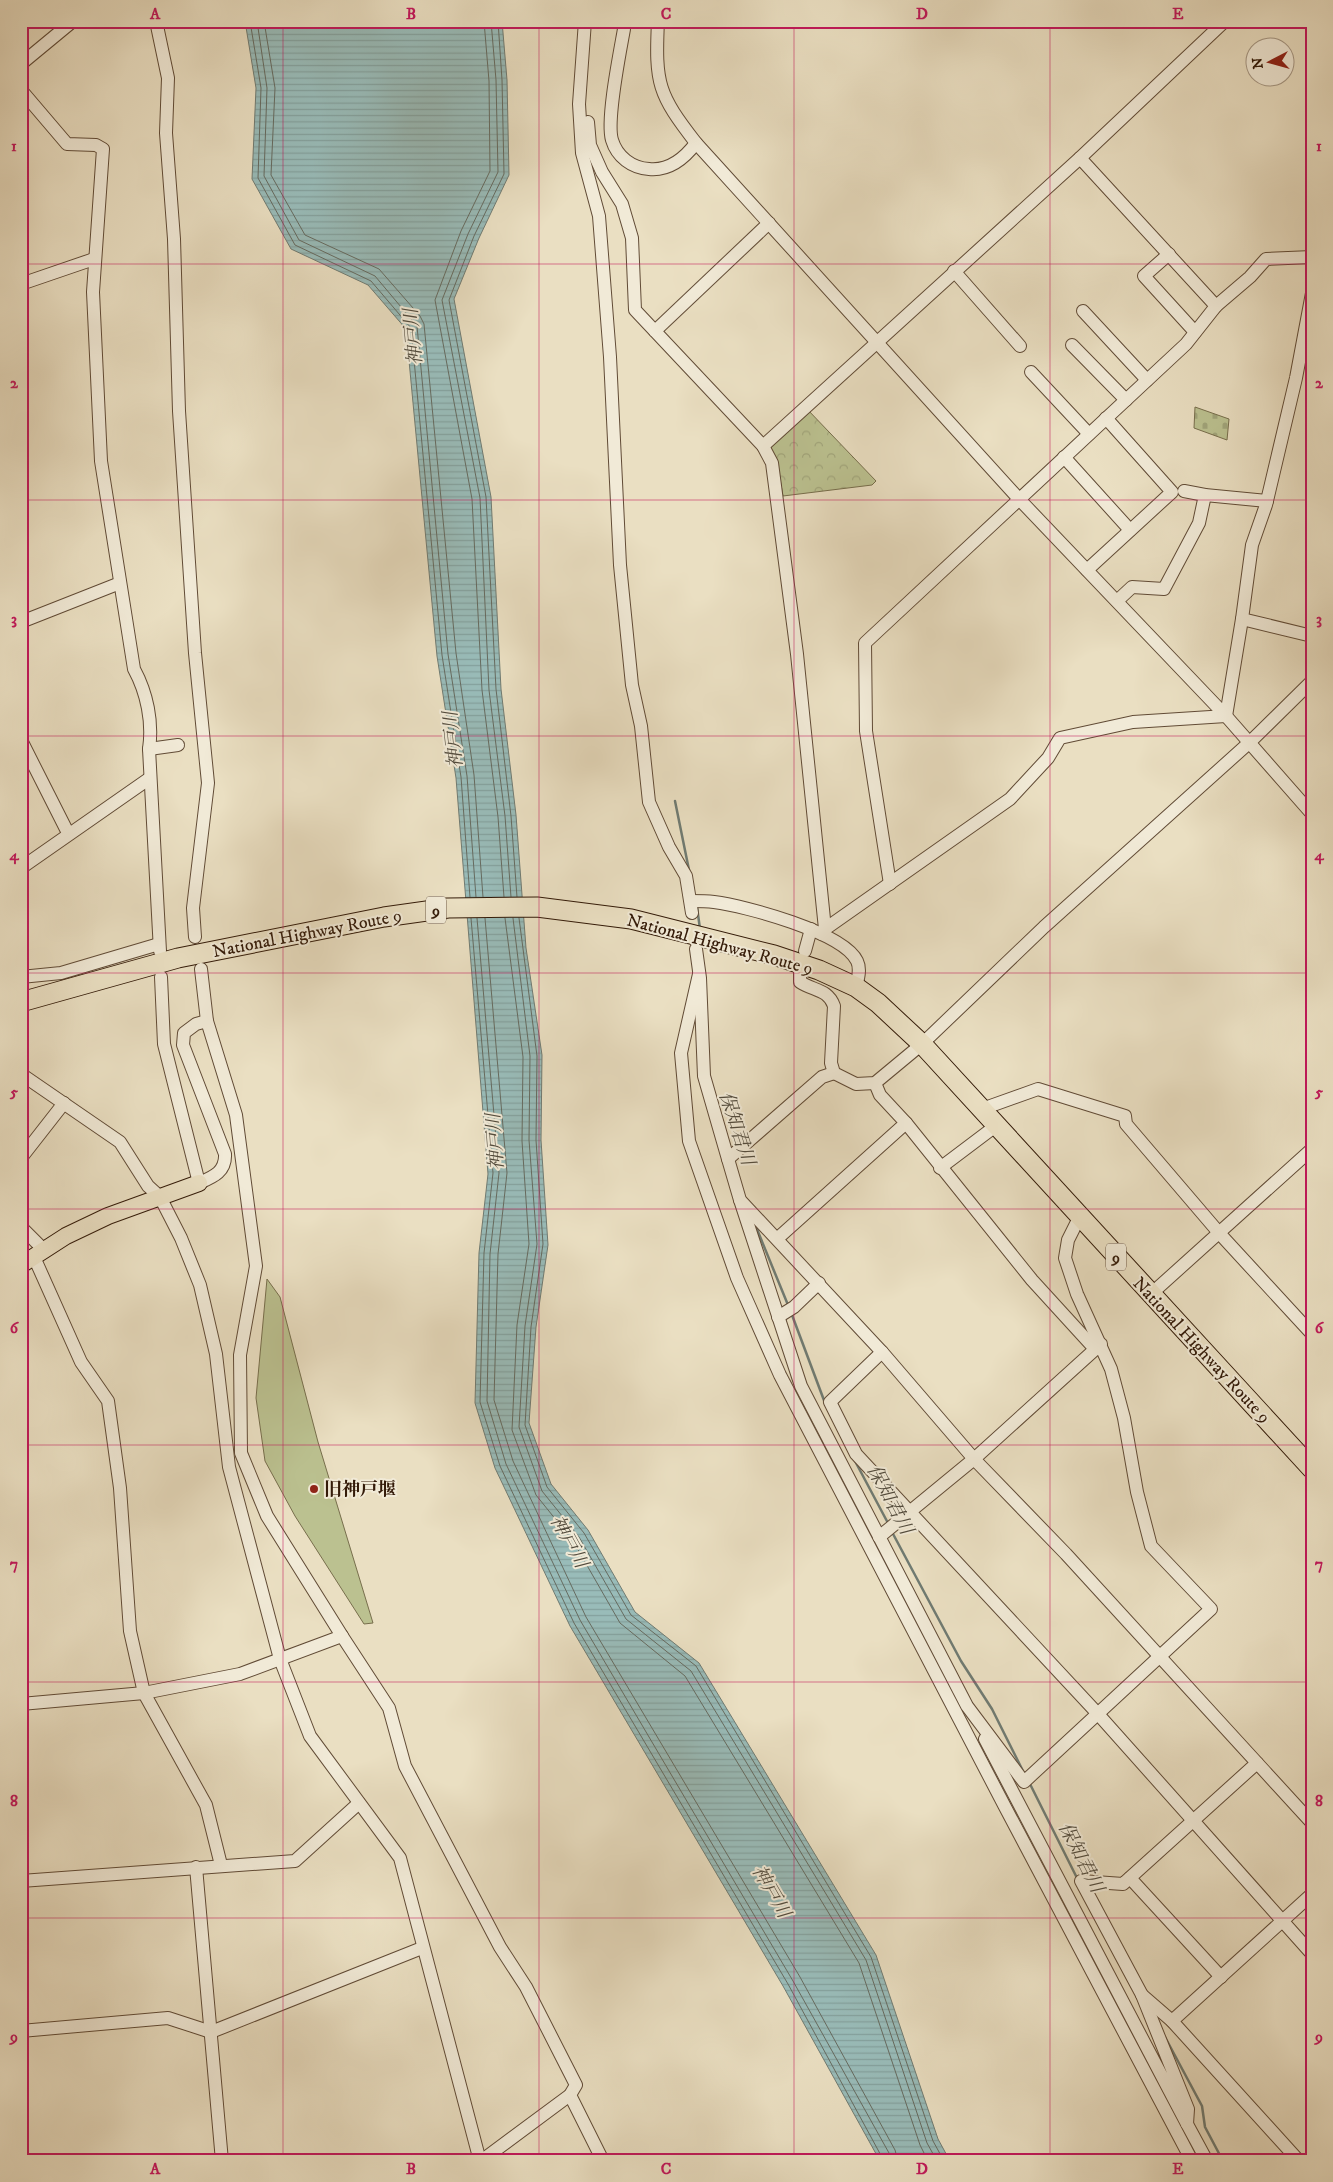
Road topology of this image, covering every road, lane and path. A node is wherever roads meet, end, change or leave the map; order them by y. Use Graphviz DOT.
graph roads {
  1 [pos="73,21"];
  2 [pos="156,21"];
  3 [pos="585,21"];
  4 [pos="622,21"];
  5 [pos="658,21"];
  6 [pos="1225,21"];
  7 [pos="21,64"];
  8 [pos="21,90"];
  9 [pos="579,104"];
  10 [pos="696,143"];
  11 [pos="1080,158"];
  12 [pos="768,223"];
  13 [pos="1169,254"];
  14 [pos="1312,257"];
  15 [pos="94,259"];
  16 [pos="954,271"];
  17 [pos="21,284"];
  18 [pos="1312,293"];
  19 [pos="1216,306"];
  20 [pos="1083,311"];
  21 [pos="655,331"];
  22 [pos="1195,332"];
  23 [pos="876,342"];
  24 [pos="1072,345"];
  25 [pos="1020,346"];
  26 [pos="1031,372"];
  27 [pos="1147,380"];
  28 [pos="1126,400"];
  29 [pos="1106,418"];
  30 [pos="1089,434"];
  31 [pos="763,446"];
  32 [pos="1064,457"];
  33 [pos="1184,491"];
  34 [pos="1205,495"];
  35 [pos="1019,499"];
  36 [pos="1267,501"];
  37 [pos="1130,530"];
  38 [pos="1087,570"];
  39 [pos="120,583"];
  40 [pos="1117,601"];
  41 [pos="1242,619"];
  42 [pos="21,622"];
  43 [pos="1312,636"];
  44 [pos="1312,681"];
  45 [pos="1226,716"];
  46 [pos="21,740"];
  47 [pos="1250,742"];
  48 [pos="178,745"];
  49 [pos="148,748"];
  50 [pos="150,778"];
  51 [pos="1312,814"];
  52 [pos="68,833"];
  53 [pos="21,868"];
  54 [pos="890,884"];
  55 [pos="819,931"];
  56 [pos="195,937"];
  57 [pos="696,949"];
  58 [pos="805,951"];
  59 [pos="201,969"];
  60 [pos="800,972"];
  61 [pos="699,974"];
  62 [pos="21,977"];
  63 [pos="161,977"];
  64 [pos="856,987"];
  65 [pos="47,995"];
  66 [pos="21,998"];
  67 [pos="21,1002"];
  68 [pos="207,1021"];
  69 [pos="922,1044"];
  70 [pos="834,1073"];
  71 [pos="21,1074"];
  72 [pos="875,1083"];
  73 [pos="64,1103"];
  74 [pos="982,1109"];
  75 [pos="906,1123"];
  76 [pos="997,1126"];
  77 [pos="1312,1149"];
  78 [pos="21,1158"];
  79 [pos="728,1159"];
  80 [pos="940,1168"];
  81 [pos="199,1183"];
  82 [pos="160,1197"];
  83 [pos="740,1200"];
  84 [pos="1079,1218"];
  85 [pos="21,1227"];
  86 [pos="1220,1234"];
  87 [pos="778,1238"];
  88 [pos="33,1257"];
  89 [pos="819,1283"];
  90 [pos="1151,1294"];
  91 [pos="778,1317"];
  92 [pos="1312,1334"];
  93 [pos="1098,1346"];
  94 [pos="882,1352"];
  95 [pos="974,1459"];
  96 [pos="1312,1469"];
  97 [pos="910,1512"];
  98 [pos="879,1537"];
  99 [pos="342,1636"];
  100 [pos="1161,1656"];
  101 [pos="280,1659"];
  102 [pos="144,1693"];
  103 [pos="21,1704"];
  104 [pos="967,1706"];
  105 [pos="1098,1714"];
  106 [pos="1257,1763"];
  107 [pos="359,1803"];
  108 [pos="1192,1820"];
  109 [pos="1312,1823"];
  110 [pos="221,1865"];
  111 [pos="196,1867"];
  112 [pos="1130,1878"];
  113 [pos="21,1881"];
  114 [pos="1312,1894"];
  115 [pos="1282,1922"];
  116 [pos="422,1948"];
  117 [pos="1312,1954"];
  118 [pos="1221,1977"];
  119 [pos="1142,1995"];
  120 [pos="1172,2022"];
  121 [pos="21,2031"];
  122 [pos="211,2032"];
  123 [pos="570,2095"];
  124 [pos="1187,2124"];
  125 [pos="222,2161"];
  126 [pos="481,2161"];
  127 [pos="603,2161"];
  128 [pos="1192,2161"];
  129 [pos="1207,2161"];
  130 [pos="1299,2161"];
  1 -- 7 [label="street"];
  2 -- 56 [label="street"];
  3 -- 9 [label="street"];
  4 -- 10 [label="street"];
  5 -- 10 [label="street"];
  6 -- 11 [label="street"];
  8 -- 15 [label="street"];
  9 -- 21 [label="street"];
  9 -- 55 [label="street"];
  10 -- 12 [label="street"];
  11 -- 13 [label="street"];
  11 -- 16 [label="street"];
  12 -- 21 [label="street"];
  12 -- 23 [label="street"];
  13 -- 19 [label="street"];
  13 -- 22 [label="street"];
  14 -- 19 [label="street"];
  15 -- 17 [label="street"];
  15 -- 39 [label="street"];
  16 -- 23 [label="street"];
  16 -- 25 [label="street"];
  18 -- 36 [label="street"];
  19 -- 22 [label="street"];
  20 -- 27 [label="street"];
  21 -- 31 [label="street"];
  22 -- 27 [label="street"];
  23 -- 31 [label="street"];
  23 -- 35 [label="street"];
  24 -- 28 [label="street"];
  26 -- 30 [label="street"];
  27 -- 28 [label="street"];
  28 -- 29 [label="street"];
  29 -- 30 [label="street"];
  29 -- 37 [label="street"];
  30 -- 32 [label="street"];
  31 -- 55 [label="street"];
  32 -- 35 [label="street"];
  32 -- 37 [label="street"];
  33 -- 34 [label="street"];
  34 -- 36 [label="street"];
  34 -- 40 [label="street"];
  35 -- 38 [label="street"];
  35 -- 54 [label="street"];
  36 -- 41 [label="street"];
  37 -- 38 [label="street"];
  38 -- 40 [label="street"];
  39 -- 42 [label="street"];
  39 -- 49 [label="street"];
  40 -- 45 [label="street"];
  41 -- 43 [label="street"];
  41 -- 45 [label="street"];
  44 -- 47 [label="street"];
  45 -- 47 [label="street"];
  45 -- 54 [label="street"];
  46 -- 52 [label="street"];
  47 -- 51 [label="street"];
  47 -- 69 [label="street"];
  48 -- 49 [label="street"];
  49 -- 50 [label="street"];
  50 -- 52 [label="street"];
  50 -- 62 [label="street"];
  52 -- 53 [label="street"];
  54 -- 55 [label="street"];
  55 -- 58 [label="street"];
  55 -- 64 [label="street"];
  57 -- 61 [label="street"];
  59 -- 68 [label="street"];
  60 -- 70 [label="street"];
  61 -- 79 [label="street"];
  61 -- 128 [label="street"];
  63 -- 81 [label="street"];
  64 -- 65 [label="highway, National Highway Route 9 / 9"];
  64 -- 69 [label="highway, National Highway Route 9 / 9"];
  65 -- 66 [label="highway, National Highway Route 9 / 9"];
  65 -- 67 [label="highway, National Highway Route 9 / 9"];
  68 -- 81 [label="street"];
  68 -- 99 [label="street"];
  69 -- 72 [label="street"];
  69 -- 74 [label="highway, National Highway Route 9 / 9"];
  70 -- 72 [label="street"];
  70 -- 79 [label="street"];
  71 -- 73 [label="street"];
  72 -- 75 [label="street"];
  73 -- 78 [label="street"];
  73 -- 82 [label="street"];
  74 -- 76 [label="highway, National Highway Route 9 / 9"];
  74 -- 86 [label="street"];
  75 -- 80 [label="street"];
  75 -- 87 [label="street"];
  76 -- 80 [label="street"];
  76 -- 84 [label="highway, National Highway Route 9 / 9"];
  77 -- 86 [label="street"];
  79 -- 83 [label="street"];
  80 -- 93 [label="street"];
  81 -- 82 [label="main road"];
  82 -- 88 [label="main road"];
  82 -- 101 [label="street"];
  83 -- 87 [label="street"];
  83 -- 91 [label="street"];
  84 -- 90 [label="highway, National Highway Route 9 / 9"];
  84 -- 93 [label="street"];
  85 -- 88 [label="street"];
  86 -- 90 [label="street"];
  86 -- 92 [label="street"];
  87 -- 89 [label="street"];
  88 -- 102 [label="street"];
  89 -- 91 [label="street"];
  89 -- 94 [label="street"];
  90 -- 96 [label="highway, National Highway Route 9 / 9"];
  91 -- 98 [label="street"];
  93 -- 95 [label="street"];
  93 -- 100 [label="street"];
  94 -- 95 [label="street"];
  94 -- 97 [label="street"];
  95 -- 97 [label="street"];
  95 -- 100 [label="street"];
  97 -- 98 [label="street"];
  97 -- 105 [label="street"];
  98 -- 104 [label="street"];
  99 -- 101 [label="street"];
  99 -- 123 [label="street"];
  100 -- 105 [label="street"];
  100 -- 106 [label="street"];
  101 -- 102 [label="street"];
  101 -- 107 [label="street"];
  102 -- 103 [label="street"];
  102 -- 110 [label="street"];
  104 -- 105 [label="street"];
  104 -- 124 [label="street"];
  105 -- 108 [label="street"];
  106 -- 108 [label="street"];
  106 -- 109 [label="street"];
  107 -- 110 [label="street"];
  107 -- 116 [label="street"];
  108 -- 112 [label="street"];
  108 -- 115 [label="street"];
  110 -- 111 [label="street"];
  111 -- 113 [label="street"];
  111 -- 122 [label="street"];
  112 -- 118 [label="street"];
  112 -- 119 [label="street"];
  114 -- 115 [label="street"];
  115 -- 117 [label="street"];
  115 -- 118 [label="street"];
  116 -- 122 [label="street"];
  116 -- 126 [label="street"];
  118 -- 120 [label="street"];
  119 -- 120 [label="street"];
  119 -- 124 [label="street"];
  120 -- 130 [label="street"];
  121 -- 122 [label="street"];
  122 -- 125 [label="street"];
  123 -- 126 [label="street"];
  123 -- 127 [label="street"];
  124 -- 129 [label="street"];
}
